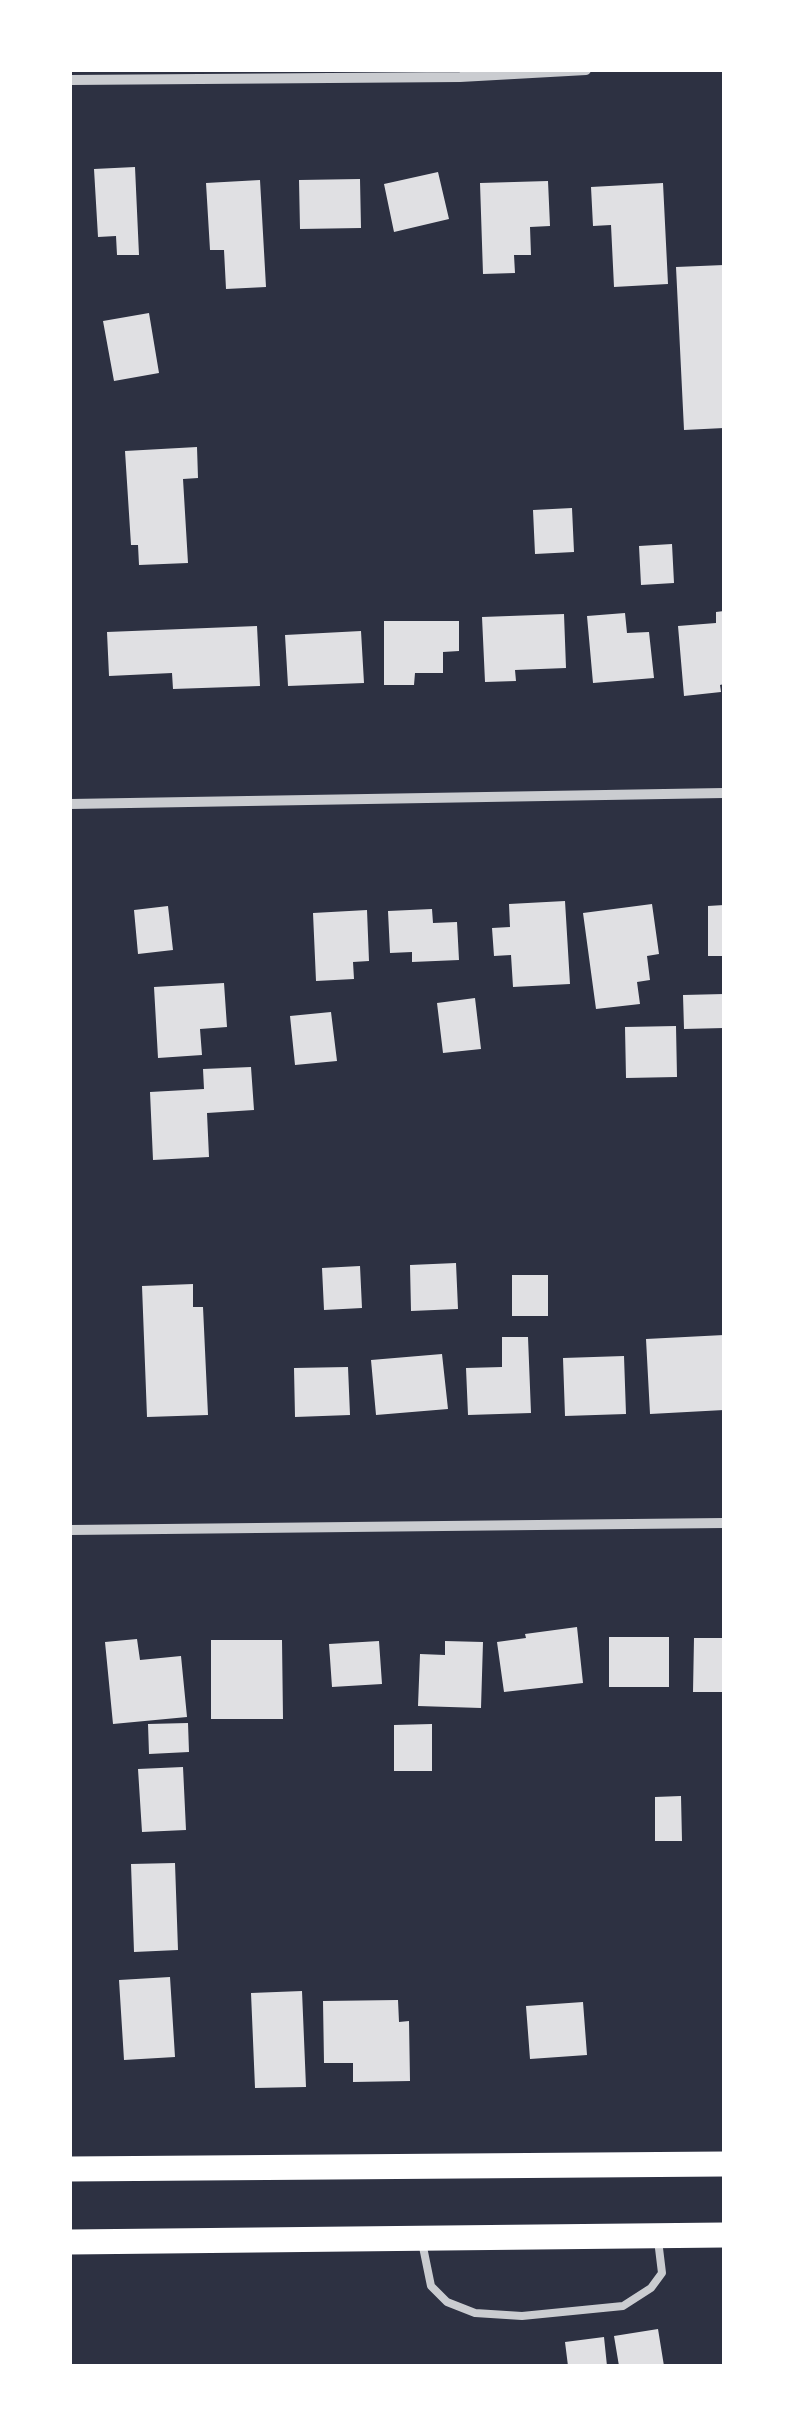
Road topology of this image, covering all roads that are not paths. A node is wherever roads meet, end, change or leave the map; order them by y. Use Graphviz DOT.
graph roads {
  1 [pos="586,70"];
  2 [pos="70,80"];
  3 [pos="724,793"];
  4 [pos="70,804"];
  5 [pos="724,1523"];
  6 [pos="70,1530"];
  7 [pos="724,2164"];
  8 [pos="70,2169"];
  9 [pos="724,2235"];
  10 [pos="658,2236"];
  11 [pos="421,2238"];
  12 [pos="70,2242"];
  1 -- 2 [label="street"];
  3 -- 4 [label="street"];
  5 -- 6 [label="street"];
  7 -- 8 [label="main road"];
  9 -- 10 [label="main road"];
  10 -- 11 [label="main road"];
  10 -- 11 [label="lane"];
  11 -- 12 [label="main road"];
}
